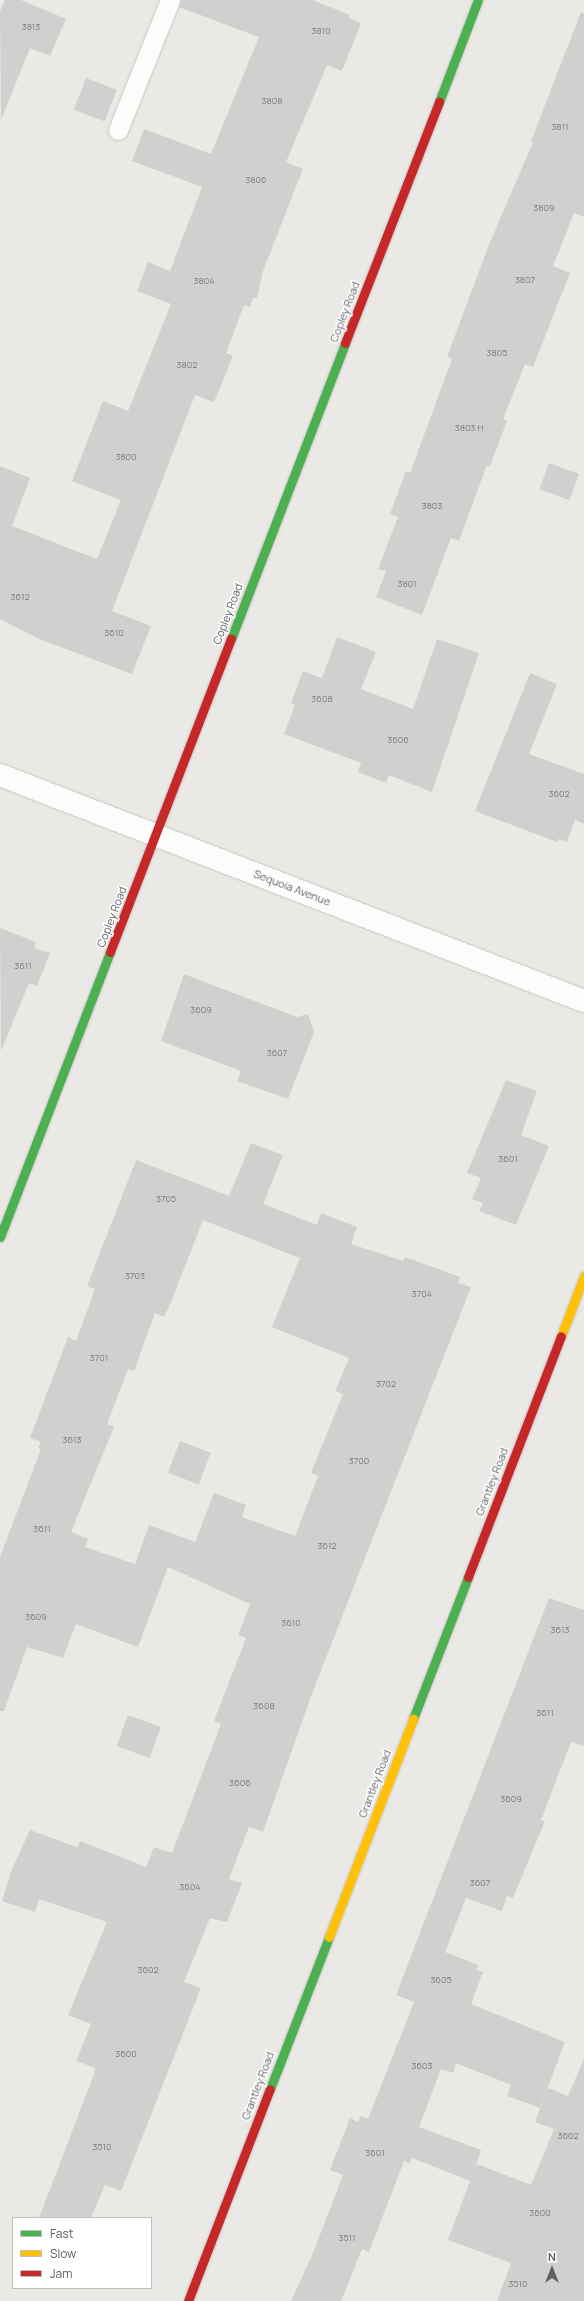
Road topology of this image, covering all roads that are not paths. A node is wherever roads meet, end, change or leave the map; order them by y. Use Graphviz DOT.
graph roads {
  1 [pos="170,0"];
  2 [pos="478,0"];
  3 [pos="118,130"];
  4 [pos="0,775"];
  5 [pos="156,835"];
  6 [pos="584,1001"];
  7 [pos="0,1237"];
  8 [pos="584,1276"];
  9 [pos="188,2301"];
  1 -- 3 [label="lane"];
  2 -- 5 [label="street, Copley Road"];
  4 -- 5 [label="street, Sequoia Avenue"];
  5 -- 6 [label="street, Sequoia Avenue"];
  5 -- 7 [label="street, Copley Road"];
  8 -- 9 [label="street, Grantley Road"];
}
